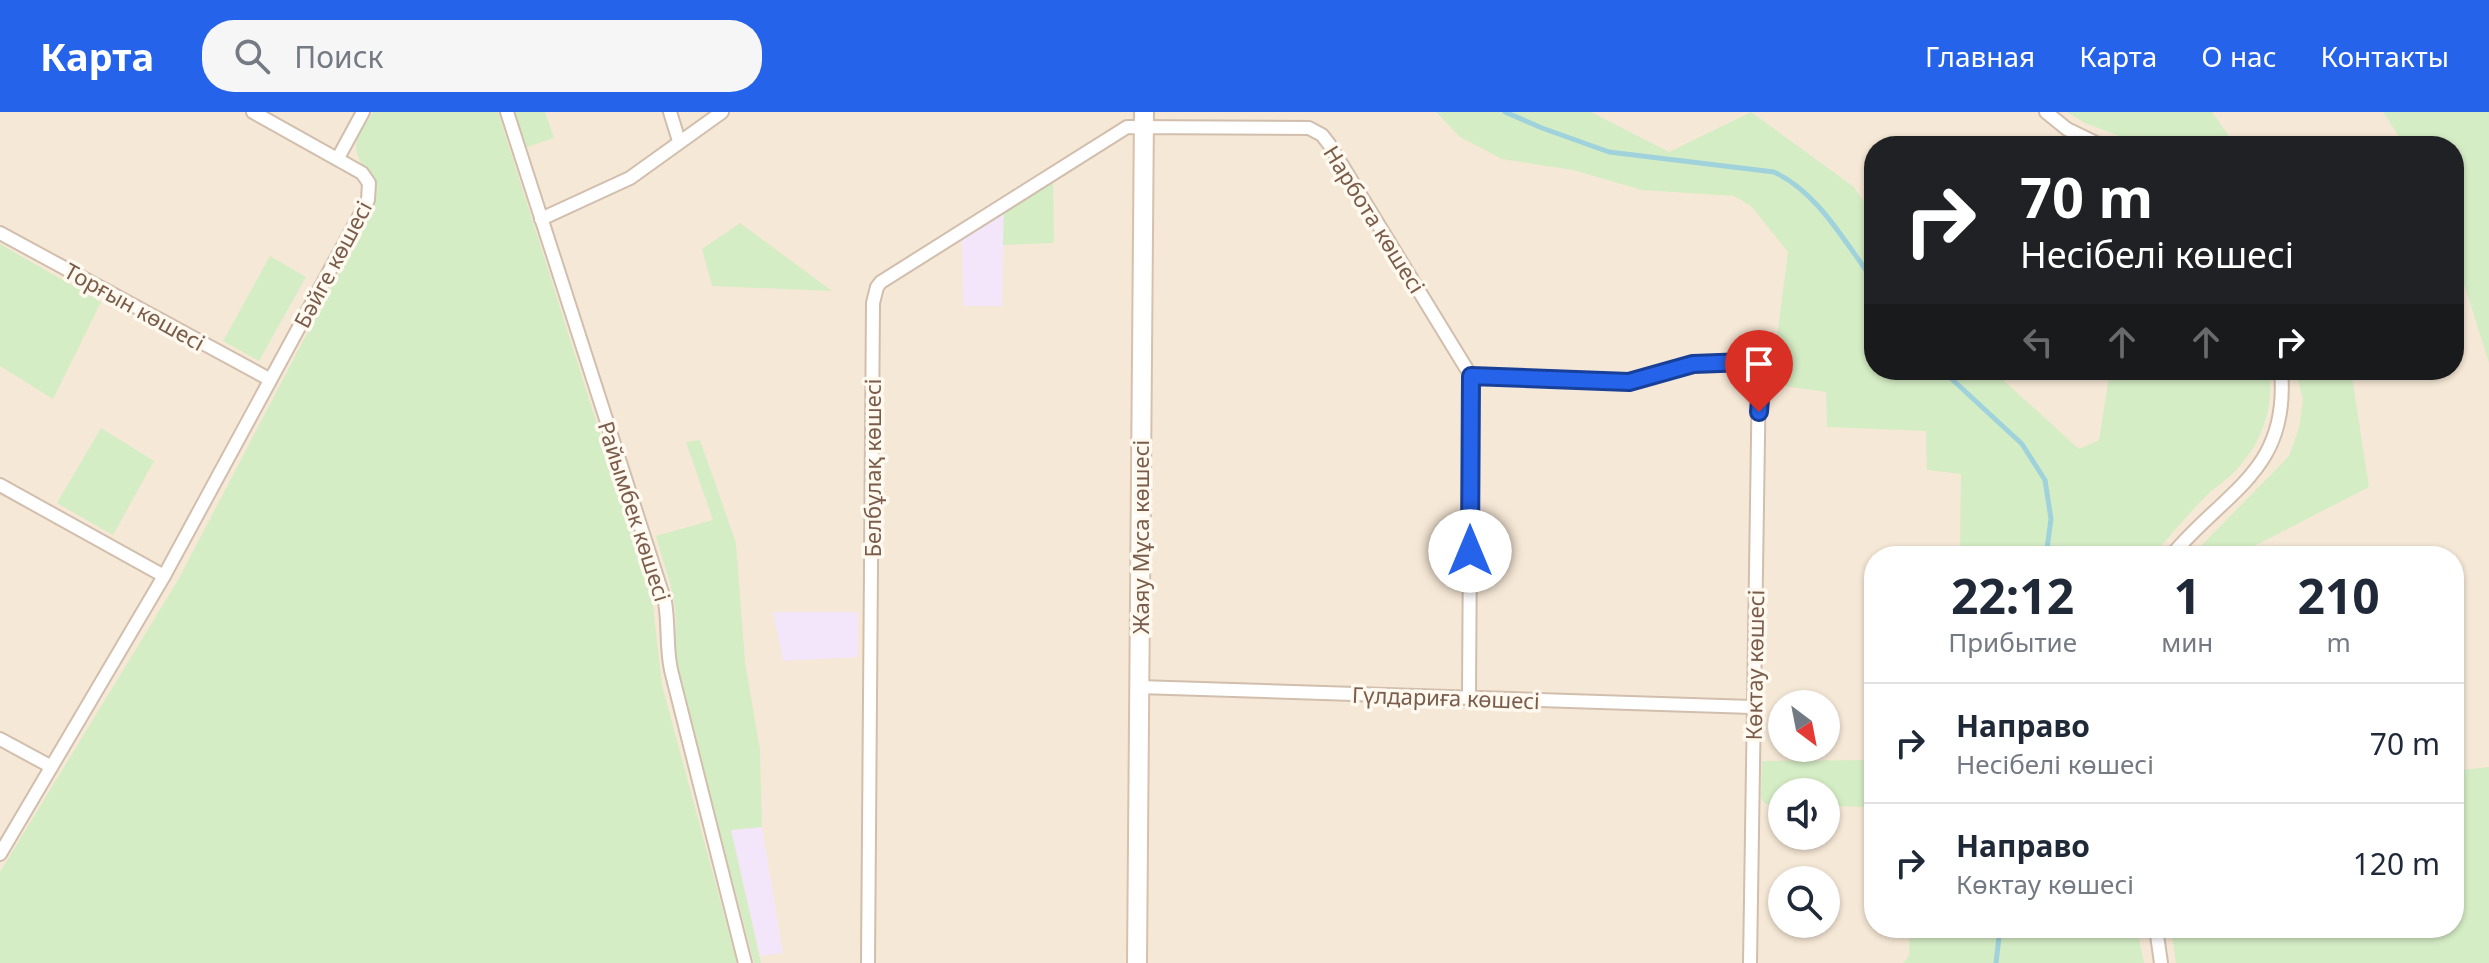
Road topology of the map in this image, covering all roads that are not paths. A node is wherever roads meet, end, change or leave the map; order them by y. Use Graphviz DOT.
graph roads {
  1 [pos="253,112"];
  2 [pos="363,112"];
  3 [pos="507,112"];
  4 [pos="670,112"];
  5 [pos="722,112"];
  6 [pos="2046,112"];
  7 [pos="1144,119"];
  8 [pos="2081,136"];
  9 [pos="679,141"];
  10 [pos="338,158"];
  11 [pos="541,219"];
  12 [pos="0,233"];
  13 [pos="1471,376"];
  14 [pos="269,379"];
  15 [pos="2282,380"];
  16 [pos="0,485"];
  17 [pos="2181,546"];
  18 [pos="164,576"];
  19 [pos="1139,687"];
  20 [pos="1469,697"];
  21 [pos="1752,707"];
  22 [pos="0,739"];
  23 [pos="50,766"];
  24 [pos="0,854"];
  25 [pos="2157,938"];
  26 [pos="745,963"];
  27 [pos="868,963"];
  28 [pos="1137,963"];
  29 [pos="1750,963"];
  30 [pos="2161,963"];
  1 -- 10 [label="street"];
  2 -- 10 [label="street"];
  3 -- 11 [label="street, Райымбек көшесі"];
  4 -- 9 [label="street"];
  5 -- 9 [label="street"];
  6 -- 8 [label="street"];
  7 -- 13 [label="street, Нарбота көшесі"];
  7 -- 19 [label="street, Жаяу Мұса көшесі"];
  7 -- 27 [label="street, Белбұлақ көшесі"];
  9 -- 11 [label="street"];
  10 -- 14 [label="street, Бәйге көшесі"];
  11 -- 26 [label="street, Райымбек көшесі"];
  12 -- 14 [label="street, Торғын көшесі"];
  13 -- 20 [label="street"];
  13 -- 21 [label="street, Көктау көшесі"];
  14 -- 18 [label="street"];
  15 -- 17 [label="street"];
  16 -- 18 [label="street"];
  18 -- 23 [label="street"];
  19 -- 20 [label="street, Гүлдариға көшесі"];
  19 -- 28 [label="street, Жаяу Мұса көшесі"];
  20 -- 21 [label="street, Гүлдариға көшесі"];
  21 -- 29 [label="street, Көктау көшесі"];
  22 -- 23 [label="street"];
  23 -- 24 [label="street"];
  25 -- 30 [label="street"];
}
